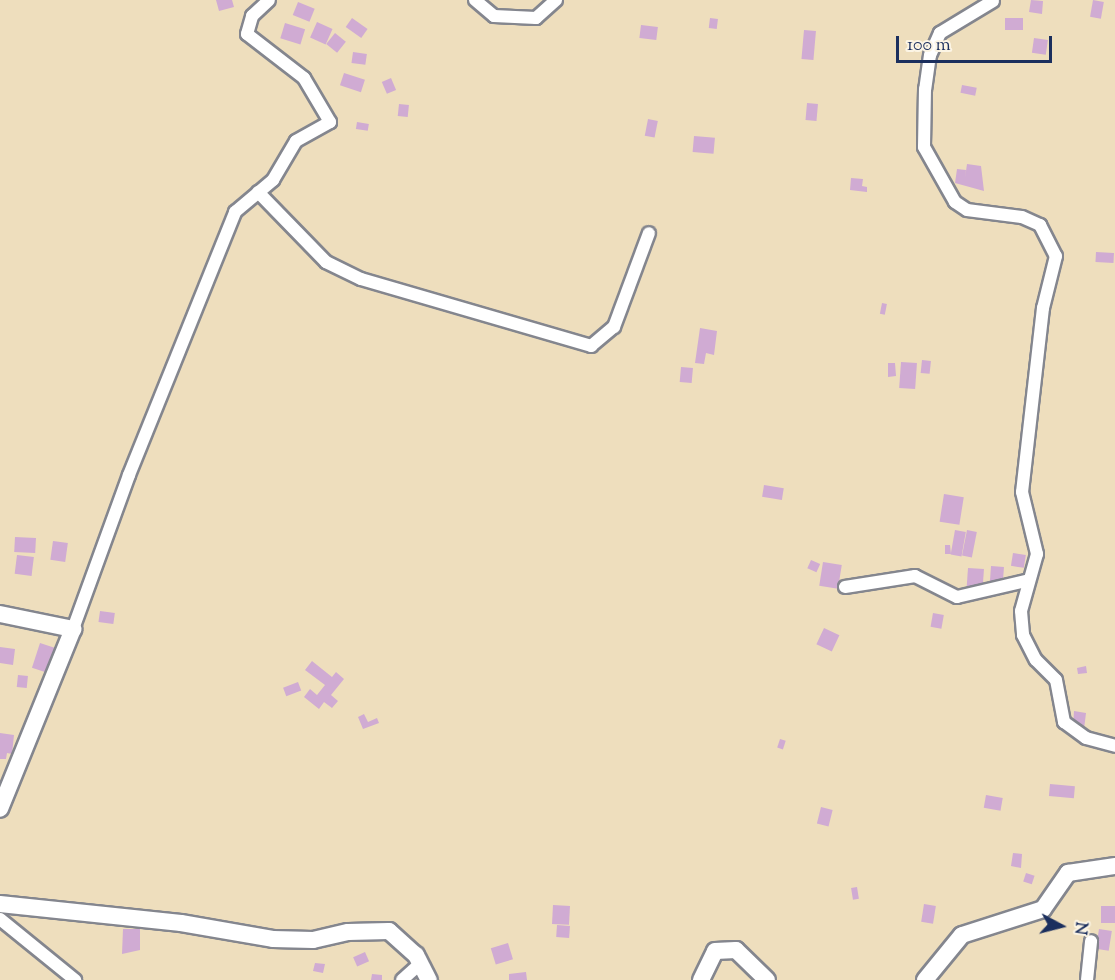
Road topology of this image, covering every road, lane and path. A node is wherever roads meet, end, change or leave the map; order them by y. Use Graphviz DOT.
graph roads {
  1 [pos="269,0"];
  2 [pos="475,0"];
  3 [pos="556,0"];
  4 [pos="993,1"];
  5 [pos="258,192"];
  6 [pos="649,234"];
  7 [pos="1026,581"];
  8 [pos="845,587"];
  9 [pos="0,614"];
  10 [pos="73,629"];
  11 [pos="1115,746"];
  12 [pos="0,809"];
  13 [pos="1115,866"];
  14 [pos="0,904"];
  15 [pos="0,919"];
  16 [pos="1091,942"];
  17 [pos="421,963"];
  18 [pos="75,980"];
  19 [pos="402,980"];
  20 [pos="429,980"];
  21 [pos="701,980"];
  22 [pos="767,980"];
  23 [pos="925,980"];
  24 [pos="1087,980"];
  1 -- 5 [label="street"];
  2 -- 3 [label="street"];
  4 -- 7 [label="street"];
  5 -- 6 [label="street"];
  5 -- 10 [label="street"];
  7 -- 8 [label="street"];
  7 -- 11 [label="street"];
  9 -- 10 [label="main road"];
  10 -- 12 [label="main road"];
  13 -- 23 [label="main road"];
  14 -- 17 [label="main road"];
  15 -- 18 [label="street"];
  16 -- 24 [label="street"];
  17 -- 19 [label="street"];
  17 -- 20 [label="main road"];
  21 -- 22 [label="main road"];
}
